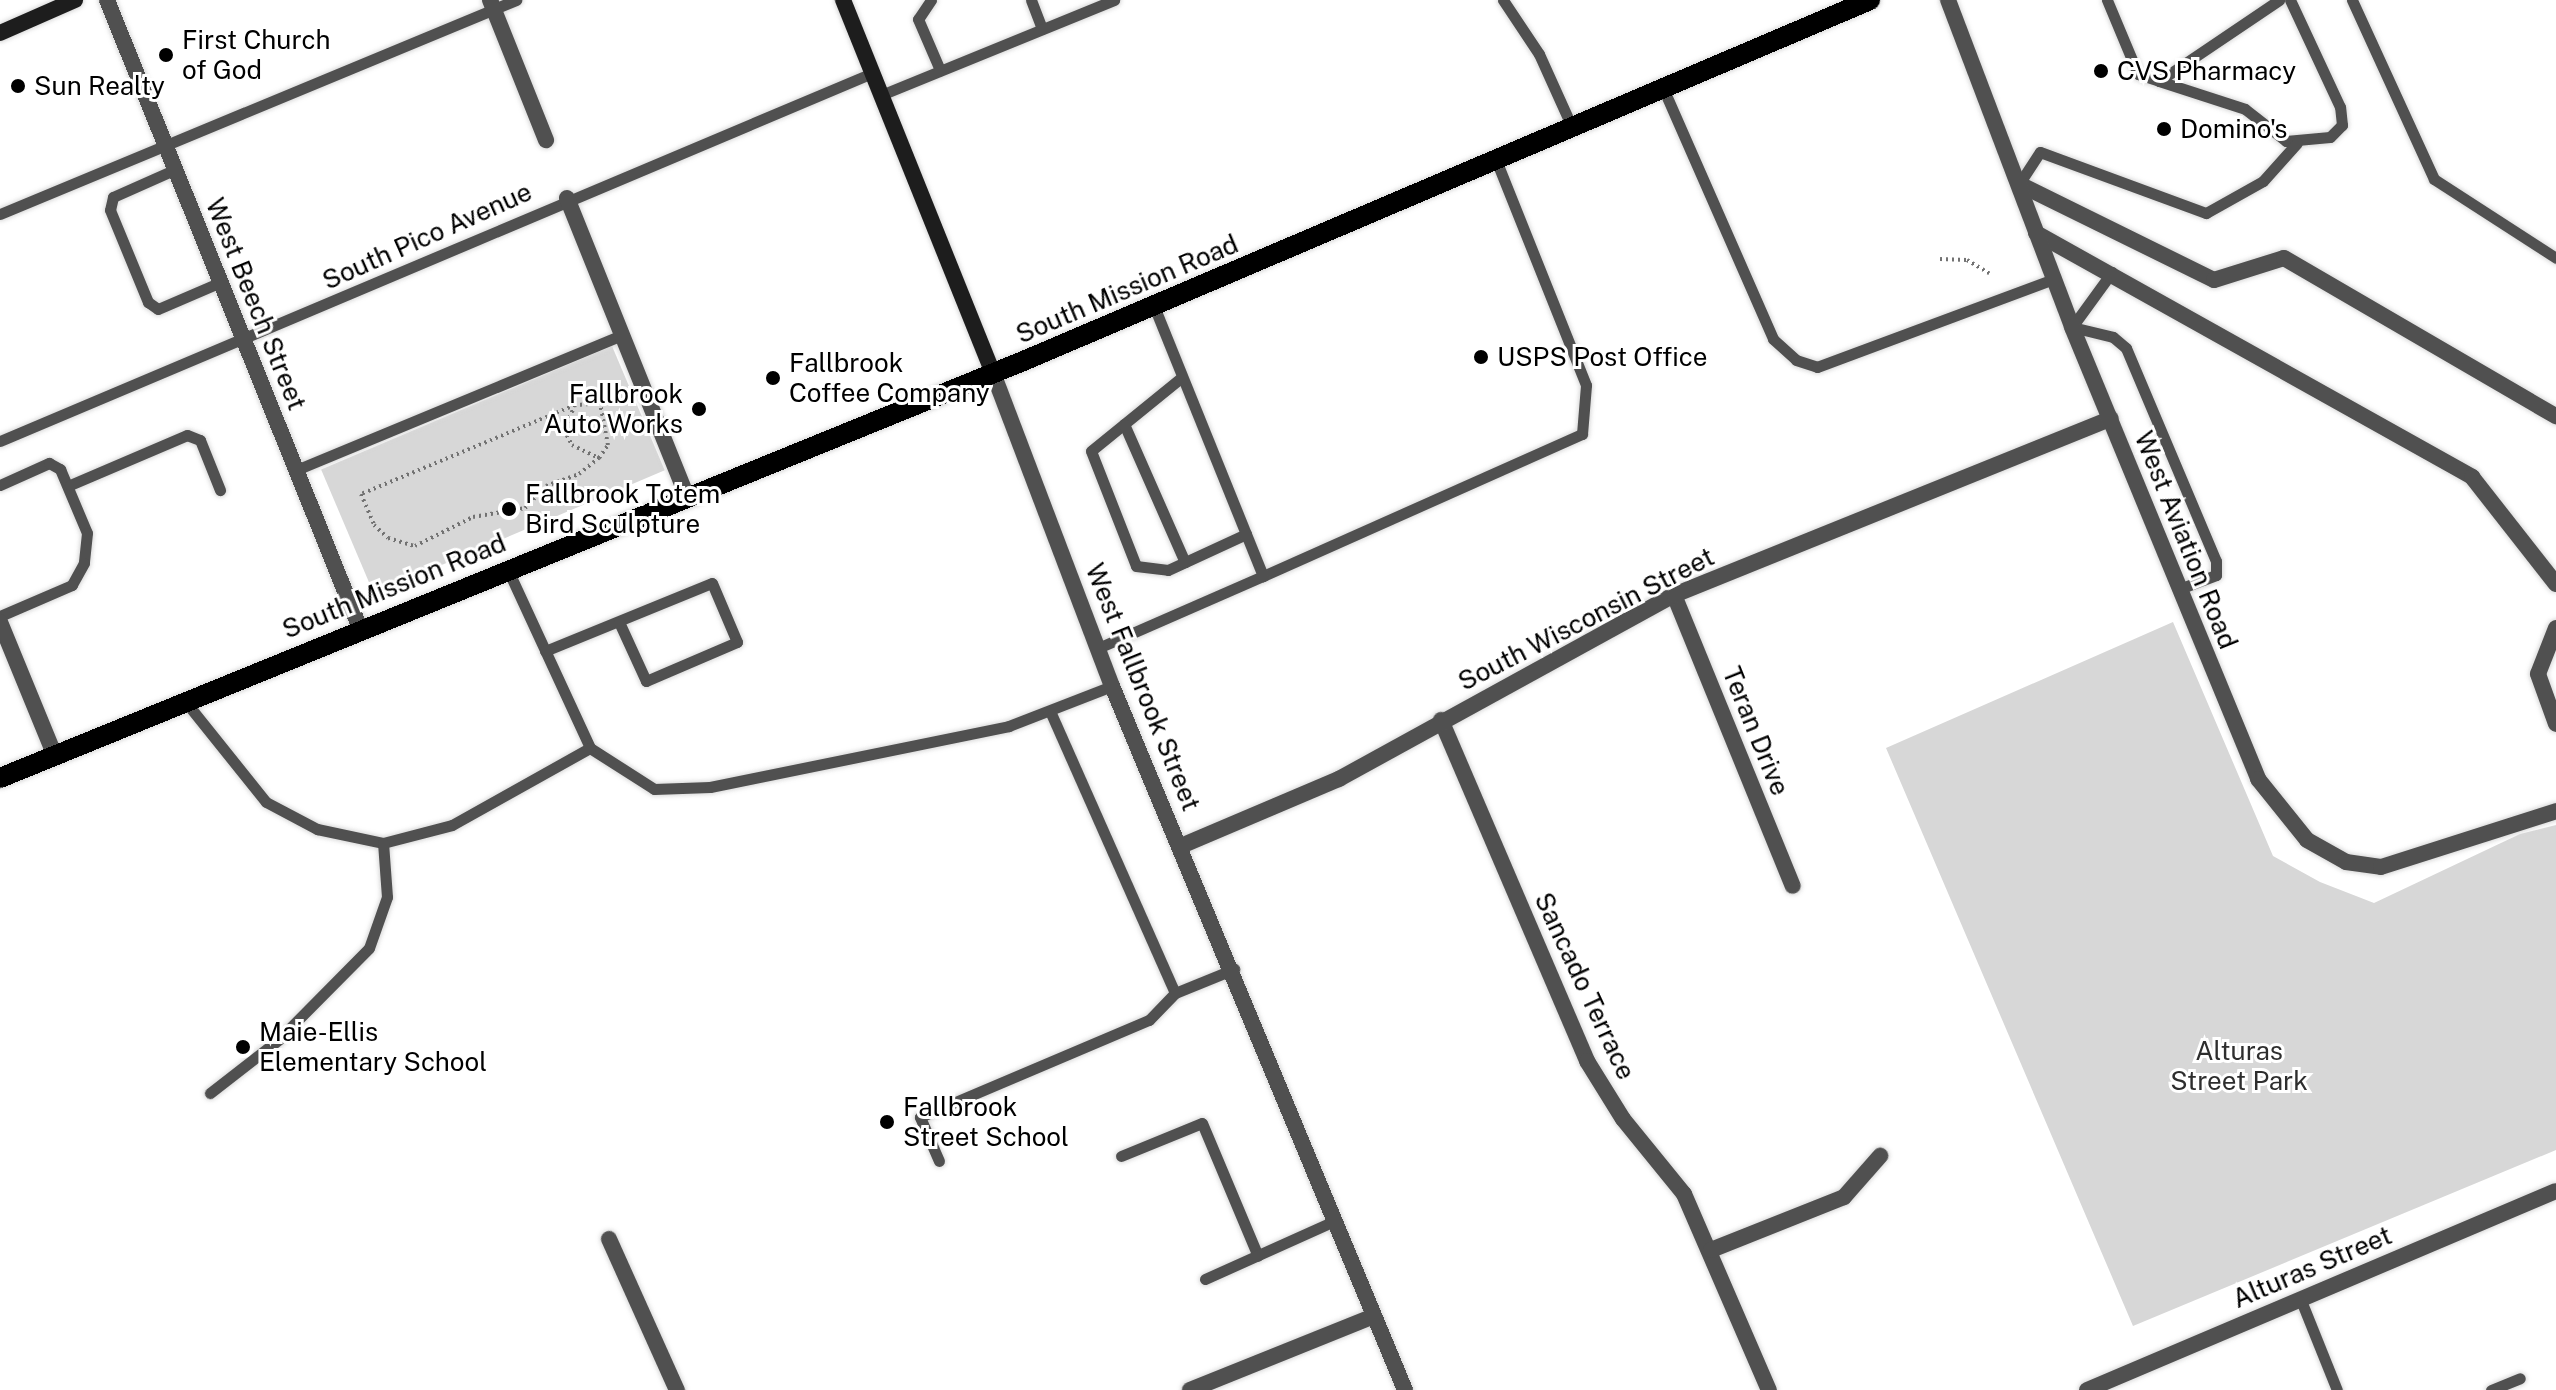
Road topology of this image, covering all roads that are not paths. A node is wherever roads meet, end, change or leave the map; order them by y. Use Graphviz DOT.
graph roads {
  1 [pos="75,0"];
  2 [pos="107,0"];
  3 [pos="516,0"];
  4 [pos="843,0"];
  5 [pos="909,0"];
  6 [pos="1031,0"];
  7 [pos="1114,0"];
  8 [pos="1503,0"];
  9 [pos="1870,0"];
  10 [pos="1948,0"];
  11 [pos="2107,0"];
  12 [pos="2279,0"];
  13 [pos="2290,0"];
  14 [pos="2352,0"];
  15 [pos="1098,3"];
  16 [pos="492,4"];
  17 [pos="926,4"];
  18 [pos="1042,29"];
  19 [pos="0,33"];
  20 [pos="940,70"];
  21 [pos="872,73"];
  22 [pos="2159,81"];
  23 [pos="1663,88"];
  24 [pos="881,95"];
  25 [pos="1572,127"];
  26 [pos="546,140"];
  27 [pos="2297,143"];
  28 [pos="167,146"];
  29 [pos="1496,160"];
  30 [pos="176,169"];
  31 [pos="2019,184"];
  32 [pos="567,198"];
  33 [pos="0,214"];
  34 [pos="2036,233"];
  35 [pos="2556,258"];
  36 [pos="2112,272"];
  37 [pos="2053,279"];
  38 [pos="221,282"];
  39 [pos="1154,306"];
  40 [pos="2072,327"];
  41 [pos="622,335"];
  42 [pos="244,340"];
  43 [pos="993,373"];
  44 [pos="1182,377"];
  45 [pos="2556,416"];
  46 [pos="2111,418"];
  47 [pos="1124,424"];
  48 [pos="0,441"];
  49 [pos="296,470"];
  50 [pos="0,485"];
  51 [pos="70,485"];
  52 [pos="220,490"];
  53 [pos="688,499"];
  54 [pos="1246,534"];
  55 [pos="1185,562"];
  56 [pos="506,568"];
  57 [pos="1263,576"];
  58 [pos="2556,584"];
  59 [pos="2180,589"];
  60 [pos="1674,595"];
  61 [pos="0,616"];
  62 [pos="0,622"];
  63 [pos="619,622"];
  64 [pos="359,626"];
  65 [pos="2556,628"];
  66 [pos="1098,648"];
  67 [pos="545,651"];
  68 [pos="1112,686"];
  69 [pos="185,701"];
  70 [pos="1050,711"];
  71 [pos="1441,720"];
  72 [pos="2556,724"];
  73 [pos="590,748"];
  74 [pos="55,756"];
  75 [pos="0,778"];
  76 [pos="2556,811"];
  77 [pos="383,843"];
  78 [pos="1181,846"];
  79 [pos="1793,886"];
  80 [pos="1234,969"];
  81 [pos="1175,993"];
  82 [pos="210,1093"];
  83 [pos="1121,1156"];
  84 [pos="1880,1156"];
  85 [pos="939,1161"];
  86 [pos="2556,1191"];
  87 [pos="1336,1220"];
  88 [pos="609,1239"];
  89 [pos="1711,1250"];
  90 [pos="1258,1256"];
  91 [pos="1205,1279"];
  92 [pos="2300,1298"];
  93 [pos="1374,1316"];
  94 [pos="2520,1378"];
  95 [pos="677,1390"];
  96 [pos="1190,1390"];
  97 [pos="1405,1390"];
  98 [pos="1769,1390"];
  99 [pos="2087,1390"];
  100 [pos="2337,1390"];
  101 [pos="2491,1390"];
  1 -- 19 [label="main road"];
  2 -- 28 [label="street, West Beech Street"];
  3 -- 16 [label="lane"];
  4 -- 21 [label="main road, West Fallbrook Street"];
  5 -- 17 [label="lane"];
  6 -- 18 [label="lane"];
  7 -- 15 [label="lane"];
  8 -- 25 [label="lane"];
  9 -- 23 [label="main road, South Mission Road"];
  10 -- 31 [label="street, West Aviation Road"];
  11 -- 22 [label="lane"];
  12 -- 22 [label="lane"];
  13 -- 27 [label="lane"];
  14 -- 35 [label="lane"];
  15 -- 18 [label="lane"];
  16 -- 26 [label="street"];
  16 -- 28 [label="lane"];
  17 -- 20 [label="lane"];
  18 -- 20 [label="lane"];
  20 -- 24 [label="lane"];
  21 -- 24 [label="main road, West Fallbrook Street"];
  21 -- 32 [label="lane, South Pico Avenue"];
  22 -- 27 [label="lane"];
  23 -- 25 [label="main road, South Mission Road"];
  23 -- 37 [label="lane"];
  24 -- 43 [label="main road, West Fallbrook Street"];
  25 -- 29 [label="main road, South Mission Road"];
  27 -- 31 [label="lane"];
  28 -- 30 [label="street, West Beech Street"];
  28 -- 33 [label="lane"];
  29 -- 39 [label="main road, South Mission Road"];
  29 -- 57 [label="lane"];
  30 -- 38 [label="street, West Beech Street"];
  30 -- 38 [label="lane"];
  31 -- 34 [label="street, West Aviation Road"];
  31 -- 45 [label="street"];
  32 -- 41 [label="street"];
  32 -- 42 [label="lane, South Pico Avenue"];
  34 -- 36 [label="street"];
  34 -- 37 [label="street, West Aviation Road"];
  36 -- 40 [label="lane"];
  36 -- 58 [label="street"];
  37 -- 40 [label="street, West Aviation Road"];
  38 -- 42 [label="street, West Beech Street"];
  39 -- 43 [label="main road, South Mission Road"];
  39 -- 44 [label="lane"];
  40 -- 46 [label="street, West Aviation Road"];
  40 -- 59 [label="lane"];
  41 -- 49 [label="lane"];
  41 -- 53 [label="street"];
  42 -- 48 [label="lane, South Pico Avenue"];
  42 -- 49 [label="street, West Beech Street"];
  43 -- 53 [label="main road, South Mission Road"];
  43 -- 66 [label="street, West Fallbrook Street"];
  44 -- 47 [label="lane"];
  44 -- 54 [label="lane"];
  46 -- 59 [label="street, West Aviation Road"];
  46 -- 60 [label="street, South Wisconsin Street"];
  47 -- 55 [label="lane"];
  47 -- 55 [label="lane"];
  49 -- 64 [label="street, West Beech Street"];
  50 -- 51 [label="lane"];
  51 -- 52 [label="lane"];
  51 -- 61 [label="lane"];
  53 -- 56 [label="main road, South Mission Road"];
  54 -- 55 [label="lane"];
  54 -- 57 [label="lane"];
  56 -- 64 [label="main road, South Mission Road"];
  56 -- 67 [label="lane"];
  57 -- 66 [label="lane"];
  59 -- 76 [label="street, West Aviation Road"];
  60 -- 71 [label="street, South Wisconsin Street"];
  60 -- 79 [label="street, Teran Drive"];
  62 -- 74 [label="street"];
  63 -- 63 [label="lane"];
  63 -- 67 [label="lane"];
  64 -- 69 [label="main road, South Mission Road"];
  65 -- 72 [label="street"];
  66 -- 68 [label="street, West Fallbrook Street"];
  67 -- 73 [label="lane"];
  68 -- 70 [label="lane"];
  68 -- 78 [label="street, West Fallbrook Street"];
  69 -- 74 [label="main road, South Mission Road"];
  69 -- 77 [label="lane"];
  70 -- 73 [label="lane"];
  70 -- 81 [label="lane"];
  71 -- 78 [label="street, South Wisconsin Street"];
  71 -- 89 [label="street, Sancado Terrace"];
  73 -- 77 [label="lane"];
  74 -- 75 [label="main road, South Mission Road"];
  77 -- 82 [label="lane"];
  78 -- 80 [label="street, West Fallbrook Street"];
  80 -- 81 [label="lane"];
  80 -- 87 [label="street, West Fallbrook Street"];
  81 -- 85 [label="lane"];
  83 -- 90 [label="lane"];
  84 -- 89 [label="street"];
  86 -- 92 [label="street, Alturas Street"];
  87 -- 90 [label="lane"];
  87 -- 93 [label="street, West Fallbrook Street"];
  88 -- 95 [label="street"];
  89 -- 98 [label="street, Sancado Terrace"];
  90 -- 91 [label="lane"];
  92 -- 99 [label="street, Alturas Street"];
  92 -- 100 [label="lane"];
  93 -- 96 [label="street"];
  93 -- 97 [label="street, West Fallbrook Street"];
  94 -- 101 [label="lane"];
}
